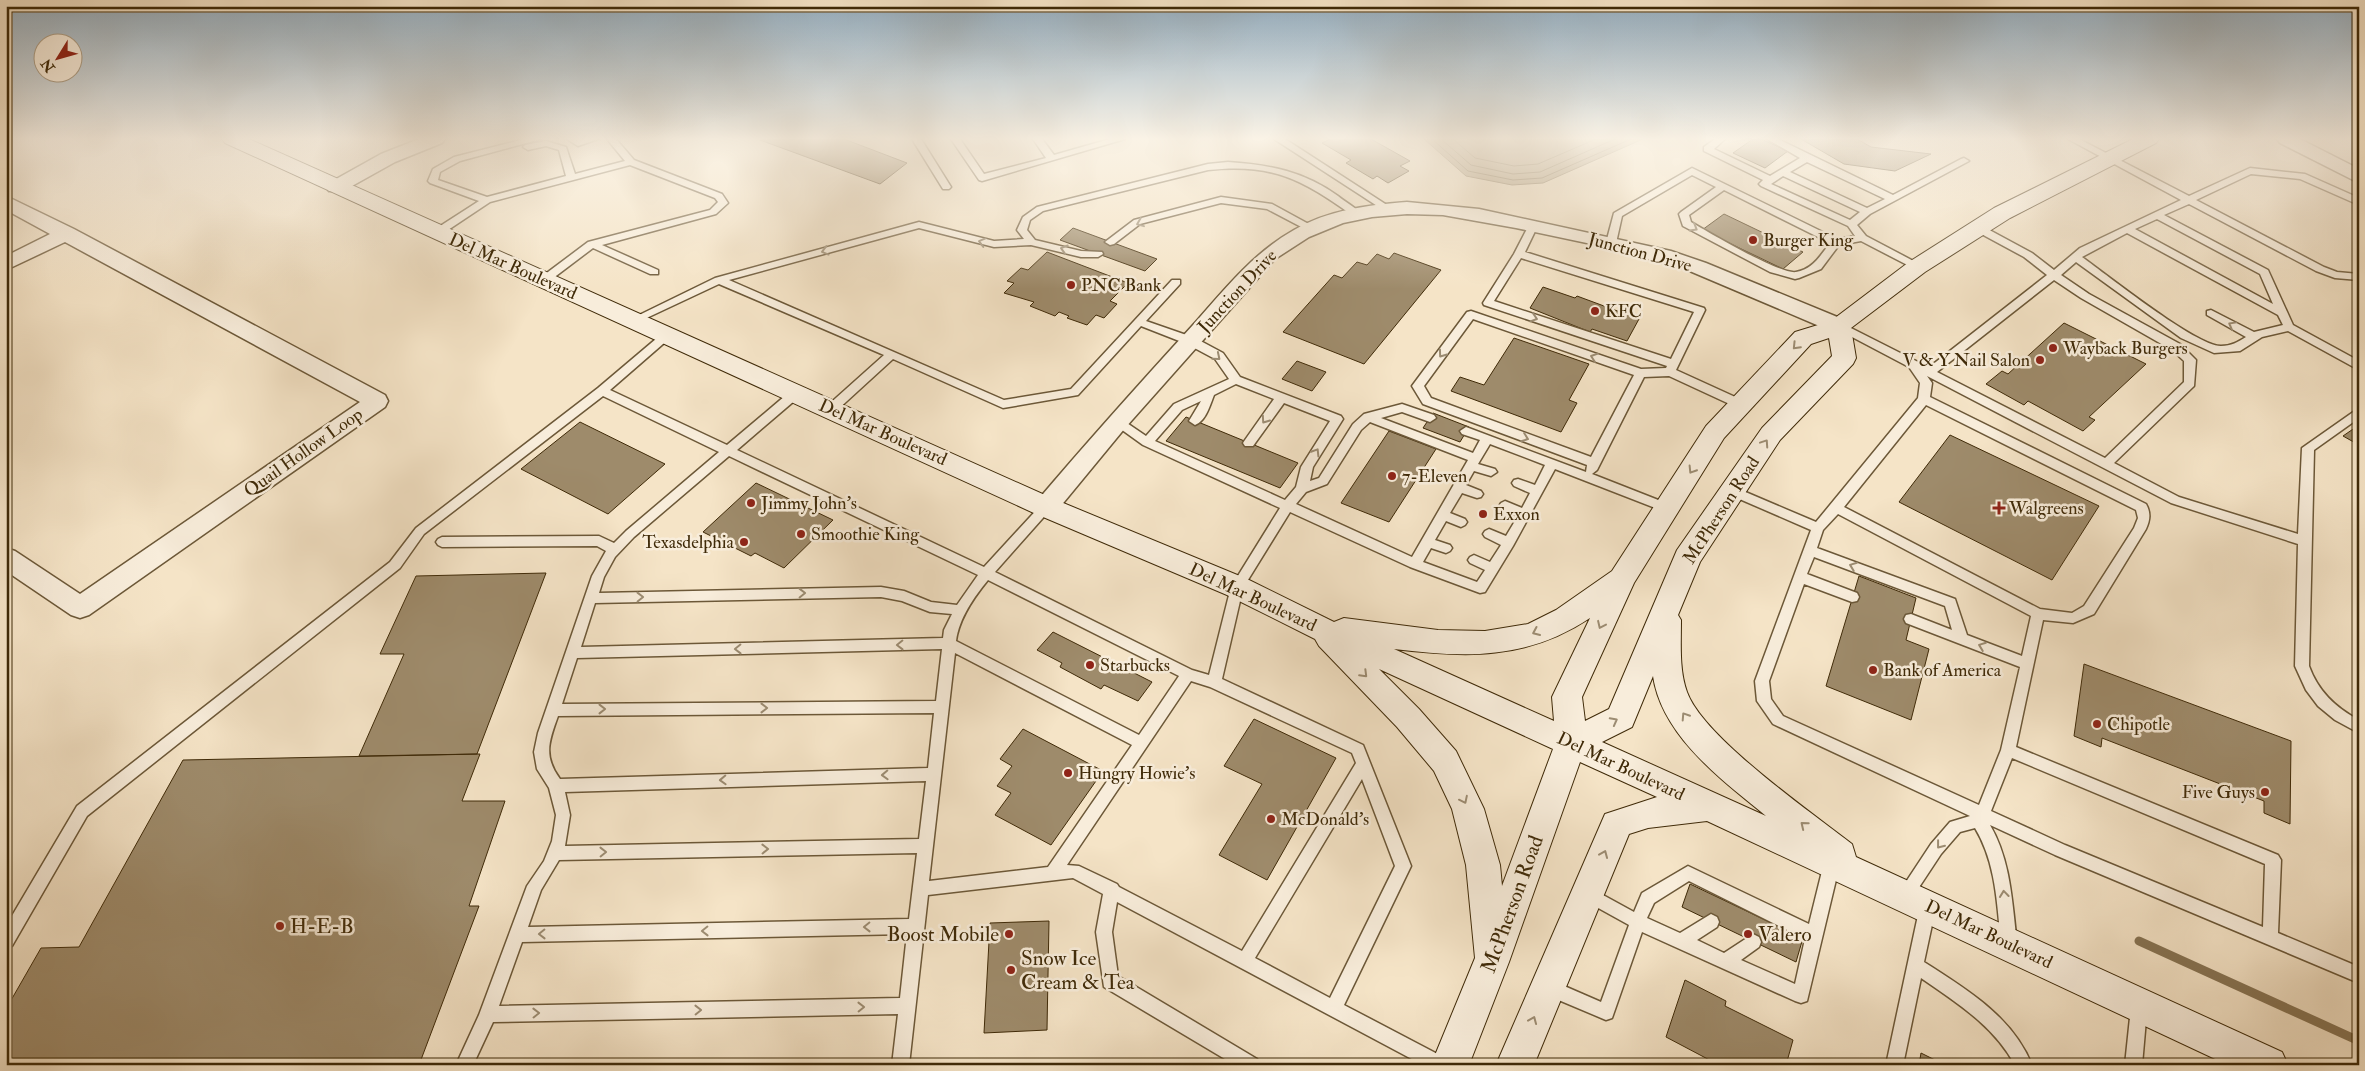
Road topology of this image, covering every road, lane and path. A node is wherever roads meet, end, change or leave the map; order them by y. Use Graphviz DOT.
graph roads {
  1 [pos="340,189"];
  2 [pos="456,189"];
  3 [pos="529,189"];
  4 [pos="701,189"];
  5 [pos="1123,189"];
  6 [pos="1321,189"];
  7 [pos="1357,189"];
  8 [pos="1661,189"];
  9 [pos="1719,189"];
  10 [pos="1726,189"];
  11 [pos="1775,189"];
  12 [pos="1818,189"];
  13 [pos="1873,189"];
  14 [pos="1910,189"];
  15 [pos="2052,189"];
  16 [pos="2166,189"];
  17 [pos="2212,189"];
  18 [pos="2330,189"];
  19 [pos="1892,198"];
  20 [pos="487,200"];
  21 [pos="2188,201"];
  22 [pos="6,202"];
  23 [pos="2359,202"];
  24 [pos="1388,209"];
  25 [pos="1867,212"];
  26 [pos="1356,214"];
  27 [pos="2156,215"];
  28 [pos="1851,224"];
  29 [pos="1533,225"];
  30 [pos="1311,228"];
  31 [pos="1978,228"];
  32 [pos="2127,229"];
  33 [pos="438,232"];
  34 [pos="67,233"];
  35 [pos="1862,238"];
  36 [pos="1031,242"];
  37 [pos="1110,242"];
  38 [pos="1836,242"];
  39 [pos="1611,243"];
  40 [pos="592,244"];
  41 [pos="2089,248"];
  42 [pos="2100,253"];
  43 [pos="1098,254"];
  44 [pos="1519,254"];
  45 [pos="2076,257"];
  46 [pos="6,264"];
  47 [pos="1917,267"];
  48 [pos="654,272"];
  49 [pos="2054,275"];
  50 [pos="2359,277"];
  51 [pos="544,280"];
  52 [pos="719,280"];
  53 [pos="1176,282"];
  54 [pos="2282,313"];
  55 [pos="2211,314"];
  56 [pos="634,320"];
  57 [pos="1139,322"];
  58 [pos="1839,326"];
  59 [pos="2289,327"];
  60 [pos="667,335"];
  61 [pos="2254,337"];
  62 [pos="1191,341"];
  63 [pos="892,354"];
  64 [pos="1917,366"];
  65 [pos="2359,366"];
  66 [pos="1672,368"];
  67 [pos="1640,373"];
  68 [pos="1236,380"];
  69 [pos="602,390"];
  70 [pos="1210,391"];
  71 [pos="796,393"];
  72 [pos="1281,398"];
  73 [pos="1924,400"];
  74 [pos="1740,404"];
  75 [pos="831,409"];
  76 [pos="2359,412"];
  77 [pos="1368,417"];
  78 [pos="1430,418"];
  79 [pos="1195,421"];
  80 [pos="1117,422"];
  81 [pos="1466,431"];
  82 [pos="1487,438"];
  83 [pos="1147,442"];
  84 [pos="1249,443"];
  85 [pos="728,450"];
  86 [pos="1473,462"];
  87 [pos="1594,463"];
  88 [pos="1552,464"];
  89 [pos="2106,464"];
  90 [pos="1491,472"];
  91 [pos="1587,477"];
  92 [pos="1518,483"];
  93 [pos="1459,487"];
  94 [pos="1302,488"];
  95 [pos="1732,490"];
  96 [pos="1538,491"];
  97 [pos="1478,494"];
  98 [pos="1046,506"];
  99 [pos="1288,506"];
  100 [pos="1505,506"];
  101 [pos="1667,508"];
  102 [pos="1836,508"];
  103 [pos="1525,514"];
  104 [pos="1443,515"];
  105 [pos="1461,522"];
  106 [pos="1818,528"];
  107 [pos="1489,534"];
  108 [pos="2304,541"];
  109 [pos="442,542"];
  110 [pos="1428,542"];
  111 [pos="1509,543"];
  112 [pos="1446,548"];
  113 [pos="615,550"];
  114 [pos="1810,550"];
  115 [pos="6,558"];
  116 [pos="1474,560"];
  117 [pos="1415,564"];
  118 [pos="1493,568"];
  119 [pos="988,574"];
  120 [pos="1801,577"];
  121 [pos="1622,579"];
  122 [pos="1237,587"];
  123 [pos="591,598"];
  124 [pos="1852,598"];
  125 [pos="959,610"];
  126 [pos="1666,610"];
  127 [pos="2038,614"];
  128 [pos="1911,619"];
  129 [pos="1317,627"];
  130 [pos="1962,639"];
  131 [pos="949,644"];
  132 [pos="572,653"];
  133 [pos="2027,664"];
  134 [pos="1188,674"];
  135 [pos="1214,682"];
  136 [pos="942,707"];
  137 [pos="553,710"];
  138 [pos="2359,727"];
  139 [pos="1141,743"];
  140 [pos="1570,743"];
  141 [pos="2008,750"];
  142 [pos="1363,764"];
  143 [pos="934,774"];
  144 [pos="556,786"];
  145 [pos="1708,806"];
  146 [pos="1981,817"];
  147 [pos="926,846"];
  148 [pos="554,854"];
  149 [pos="1832,863"];
  150 [pos="1053,873"];
  151 [pos="1868,879"];
  152 [pos="1112,889"];
  153 [pos="920,890"];
  154 [pos="1587,894"];
  155 [pos="1917,901"];
  156 [pos="1638,922"];
  157 [pos="1712,922"];
  158 [pos="916,926"];
  159 [pos="516,935"];
  160 [pos="1814,935"];
  161 [pos="2270,938"];
  162 [pos="6,941"];
  163 [pos="1682,941"];
  164 [pos="1753,942"];
  165 [pos="2009,943"];
  166 [pos="1246,961"];
  167 [pos="1726,961"];
  168 [pos="1491,962"];
  169 [pos="1915,965"];
  170 [pos="2359,974"];
  171 [pos="1547,986"];
  172 [pos="2140,1004"];
  173 [pos="907,1006"];
  174 [pos="1334,1008"];
  175 [pos="487,1014"];
  176 [pos="464,1065"];
  177 [pos="900,1065"];
  178 [pos="1251,1065"];
  179 [pos="1440,1065"];
  180 [pos="1450,1065"];
  181 [pos="1514,1065"];
  182 [pos="1894,1065"];
  183 [pos="2024,1065"];
  184 [pos="2133,1065"];
  185 [pos="2269,1065"];
  1 -- 33 [label="main road, Del Mar Boulevard"];
  2 -- 20 [label="lane"];
  3 -- 20 [label="lane"];
  4 -- 40 [label="lane"];
  5 -- 36 [label="lane"];
  6 -- 26 [label="lane"];
  7 -- 24 [label="lane"];
  8 -- 39 [label="lane"];
  9 -- 38 [label="lane, one-way"];
  10 -- 38 [label="lane"];
  11 -- 28 [label="lane"];
  12 -- 25 [label="lane"];
  13 -- 19 [label="lane"];
  14 -- 19 [label="lane"];
  15 -- 31 [label="main road, McPherson Road"];
  16 -- 21 [label="lane"];
  17 -- 21 [label="lane"];
  18 -- 23 [label="lane"];
  19 -- 25 [label="lane"];
  20 -- 33 [label="lane"];
  21 -- 27 [label="lane"];
  21 -- 50 [label="lane"];
  22 -- 34 [label="street, Quail Hollow Loop"];
  24 -- 26 [label="street, Junction Drive"];
  24 -- 29 [label="street, Junction Drive"];
  25 -- 28 [label="lane"];
  26 -- 30 [label="street, Junction Drive"];
  27 -- 32 [label="lane"];
  27 -- 54 [label="lane"];
  28 -- 35 [label="lane"];
  29 -- 39 [label="street, Junction Drive"];
  29 -- 44 [label="lane"];
  30 -- 37 [label="lane, one-way"];
  30 -- 62 [label="street, Junction Drive"];
  31 -- 47 [label="main road, McPherson Road"];
  31 -- 49 [label="lane"];
  32 -- 41 [label="lane"];
  32 -- 54 [label="lane"];
  33 -- 51 [label="main road, Del Mar Boulevard"];
  34 -- 46 [label="street"];
  34 -- 115 [label="street, Quail Hollow Loop"];
  35 -- 38 [label="lane"];
  35 -- 47 [label="lane"];
  43 -- 36 [label="lane, one-way"];
  36 -- 52 [label="lane, one-way"];
  39 -- 58 [label="street, Junction Drive"];
  40 -- 48 [label="lane"];
  40 -- 51 [label="lane"];
  41 -- 42 [label="lane"];
  41 -- 45 [label="lane"];
  44 -- 66 [label="lane, one-way"];
  44 -- 66 [label="lane"];
  45 -- 49 [label="lane"];
  45 -- 61 [label="lane"];
  47 -- 58 [label="main road, McPherson Road"];
  49 -- 64 [label="lane"];
  49 -- 89 [label="lane"];
  51 -- 56 [label="main road, Del Mar Boulevard"];
  52 -- 56 [label="lane"];
  52 -- 63 [label="lane"];
  53 -- 57 [label="lane"];
  54 -- 59 [label="lane"];
  61 -- 55 [label="lane, one-way"];
  56 -- 60 [label="main road, Del Mar Boulevard"];
  57 -- 62 [label="lane"];
  57 -- 63 [label="lane"];
  58 -- 64 [label="lane"];
  58 -- 74 [label="main road, McPherson Road, one-way"];
  95 -- 58 [label="main road, McPherson Road, one-way"];
  59 -- 61 [label="lane"];
  59 -- 65 [label="lane"];
  60 -- 69 [label="lane"];
  60 -- 71 [label="main road, Del Mar Boulevard"];
  62 -- 68 [label="lane, one-way"];
  62 -- 80 [label="street, Junction Drive"];
  63 -- 75 [label="lane"];
  64 -- 73 [label="lane"];
  64 -- 89 [label="lane"];
  66 -- 67 [label="lane"];
  66 -- 74 [label="lane"];
  67 -- 87 [label="lane"];
  67 -- 87 [label="lane, one-way"];
  68 -- 70 [label="lane"];
  68 -- 72 [label="lane"];
  69 -- 85 [label="lane"];
  69 -- 162 [label="lane"];
  70 -- 79 [label="lane"];
  70 -- 83 [label="lane"];
  71 -- 75 [label="main road, Del Mar Boulevard"];
  71 -- 85 [label="lane"];
  72 -- 84 [label="lane, one-way"];
  94 -- 72 [label="lane, one-way"];
  73 -- 102 [label="lane"];
  73 -- 127 [label="lane"];
  74 -- 101 [label="main road, McPherson Road, one-way"];
  75 -- 98 [label="main road, Del Mar Boulevard"];
  76 -- 108 [label="lane"];
  77 -- 78 [label="lane"];
  77 -- 86 [label="lane"];
  77 -- 94 [label="lane"];
  80 -- 83 [label="lane"];
  80 -- 98 [label="street, Junction Drive"];
  81 -- 82 [label="lane"];
  82 -- 86 [label="lane"];
  82 -- 88 [label="lane"];
  83 -- 99 [label="lane"];
  85 -- 113 [label="lane"];
  85 -- 119 [label="lane"];
  86 -- 90 [label="lane"];
  86 -- 93 [label="lane"];
  87 -- 91 [label="lane"];
  88 -- 91 [label="lane"];
  88 -- 96 [label="lane"];
  89 -- 108 [label="lane"];
  91 -- 101 [label="lane"];
  92 -- 96 [label="lane"];
  93 -- 97 [label="lane"];
  93 -- 104 [label="lane"];
  94 -- 99 [label="lane"];
  95 -- 106 [label="lane"];
  95 -- 126 [label="main road, McPherson Road"];
  96 -- 103 [label="lane"];
  98 -- 119 [label="lane"];
  98 -- 122 [label="main road, Del Mar Boulevard"];
  99 -- 117 [label="lane"];
  99 -- 122 [label="lane"];
  100 -- 103 [label="lane"];
  101 -- 121 [label="main road, McPherson Road"];
  102 -- 106 [label="lane"];
  102 -- 127 [label="lane"];
  103 -- 111 [label="lane"];
  104 -- 105 [label="lane"];
  104 -- 110 [label="lane"];
  106 -- 114 [label="lane"];
  107 -- 111 [label="lane"];
  108 -- 138 [label="lane"];
  109 -- 113 [label="lane"];
  110 -- 112 [label="lane"];
  110 -- 117 [label="lane"];
  111 -- 118 [label="lane"];
  113 -- 123 [label="lane"];
  114 -- 120 [label="lane"];
  130 -- 114 [label="lane, one-way"];
  116 -- 118 [label="lane"];
  117 -- 118 [label="lane"];
  119 -- 125 [label="lane"];
  119 -- 134 [label="lane"];
  120 -- 124 [label="lane"];
  120 -- 146 [label="lane"];
  121 -- 129 [label="main road, one-way"];
  121 -- 140 [label="main road, McPherson Road, one-way"];
  122 -- 129 [label="main road, Del Mar Boulevard"];
  122 -- 135 [label="lane"];
  123 -- 125 [label="lane, one-way"];
  123 -- 132 [label="lane"];
  125 -- 131 [label="lane"];
  140 -- 126 [label="main road, McPherson Road, one-way"];
  151 -- 126 [label="main road, one-way"];
  127 -- 133 [label="lane"];
  128 -- 130 [label="lane"];
  129 -- 140 [label="main road, Del Mar Boulevard"];
  129 -- 168 [label="main road, one-way"];
  133 -- 130 [label="lane, one-way"];
  131 -- 132 [label="lane, one-way"];
  131 -- 136 [label="lane"];
  131 -- 139 [label="lane"];
  132 -- 137 [label="lane"];
  133 -- 141 [label="lane"];
  134 -- 135 [label="lane"];
  134 -- 139 [label="lane"];
  135 -- 142 [label="lane"];
  137 -- 136 [label="lane, one-way"];
  136 -- 143 [label="lane"];
  137 -- 144 [label="lane"];
  139 -- 150 [label="lane"];
  140 -- 145 [label="main road, Del Mar Boulevard"];
  140 -- 168 [label="main road, McPherson Road"];
  141 -- 146 [label="lane"];
  141 -- 161 [label="lane"];
  142 -- 166 [label="lane"];
  142 -- 174 [label="lane"];
  143 -- 144 [label="lane, one-way"];
  143 -- 147 [label="lane"];
  144 -- 148 [label="lane"];
  145 -- 149 [label="main road, Del Mar Boulevard"];
  154 -- 145 [label="main road, one-way"];
  146 -- 155 [label="lane, one-way"];
  146 -- 161 [label="lane"];
  165 -- 146 [label="lane, one-way"];
  148 -- 147 [label="lane, one-way"];
  147 -- 153 [label="lane"];
  148 -- 159 [label="lane"];
  149 -- 151 [label="main road, Del Mar Boulevard"];
  149 -- 160 [label="lane"];
  150 -- 152 [label="lane"];
  150 -- 153 [label="lane"];
  151 -- 155 [label="main road, Del Mar Boulevard"];
  152 -- 166 [label="lane"];
  152 -- 178 [label="lane"];
  153 -- 158 [label="lane"];
  154 -- 156 [label="lane"];
  154 -- 171 [label="main road"];
  155 -- 165 [label="main road, Del Mar Boulevard"];
  155 -- 169 [label="lane"];
  156 -- 160 [label="lane"];
  156 -- 163 [label="lane"];
  156 -- 171 [label="lane"];
  157 -- 163 [label="lane"];
  158 -- 159 [label="lane, one-way"];
  158 -- 173 [label="lane"];
  159 -- 175 [label="lane"];
  160 -- 167 [label="lane"];
  161 -- 170 [label="lane"];
  163 -- 167 [label="lane"];
  164 -- 167 [label="lane"];
  165 -- 172 [label="main road, Del Mar Boulevard"];
  166 -- 174 [label="lane"];
  168 -- 180 [label="main road, McPherson Road"];
  169 -- 182 [label="lane"];
  169 -- 183 [label="lane"];
  181 -- 171 [label="main road, one-way"];
  172 -- 184 [label="lane"];
  172 -- 185 [label="main road, Del Mar Boulevard"];
  175 -- 173 [label="lane, one-way"];
  173 -- 177 [label="lane"];
  174 -- 179 [label="lane"];
  175 -- 176 [label="lane"];
}
